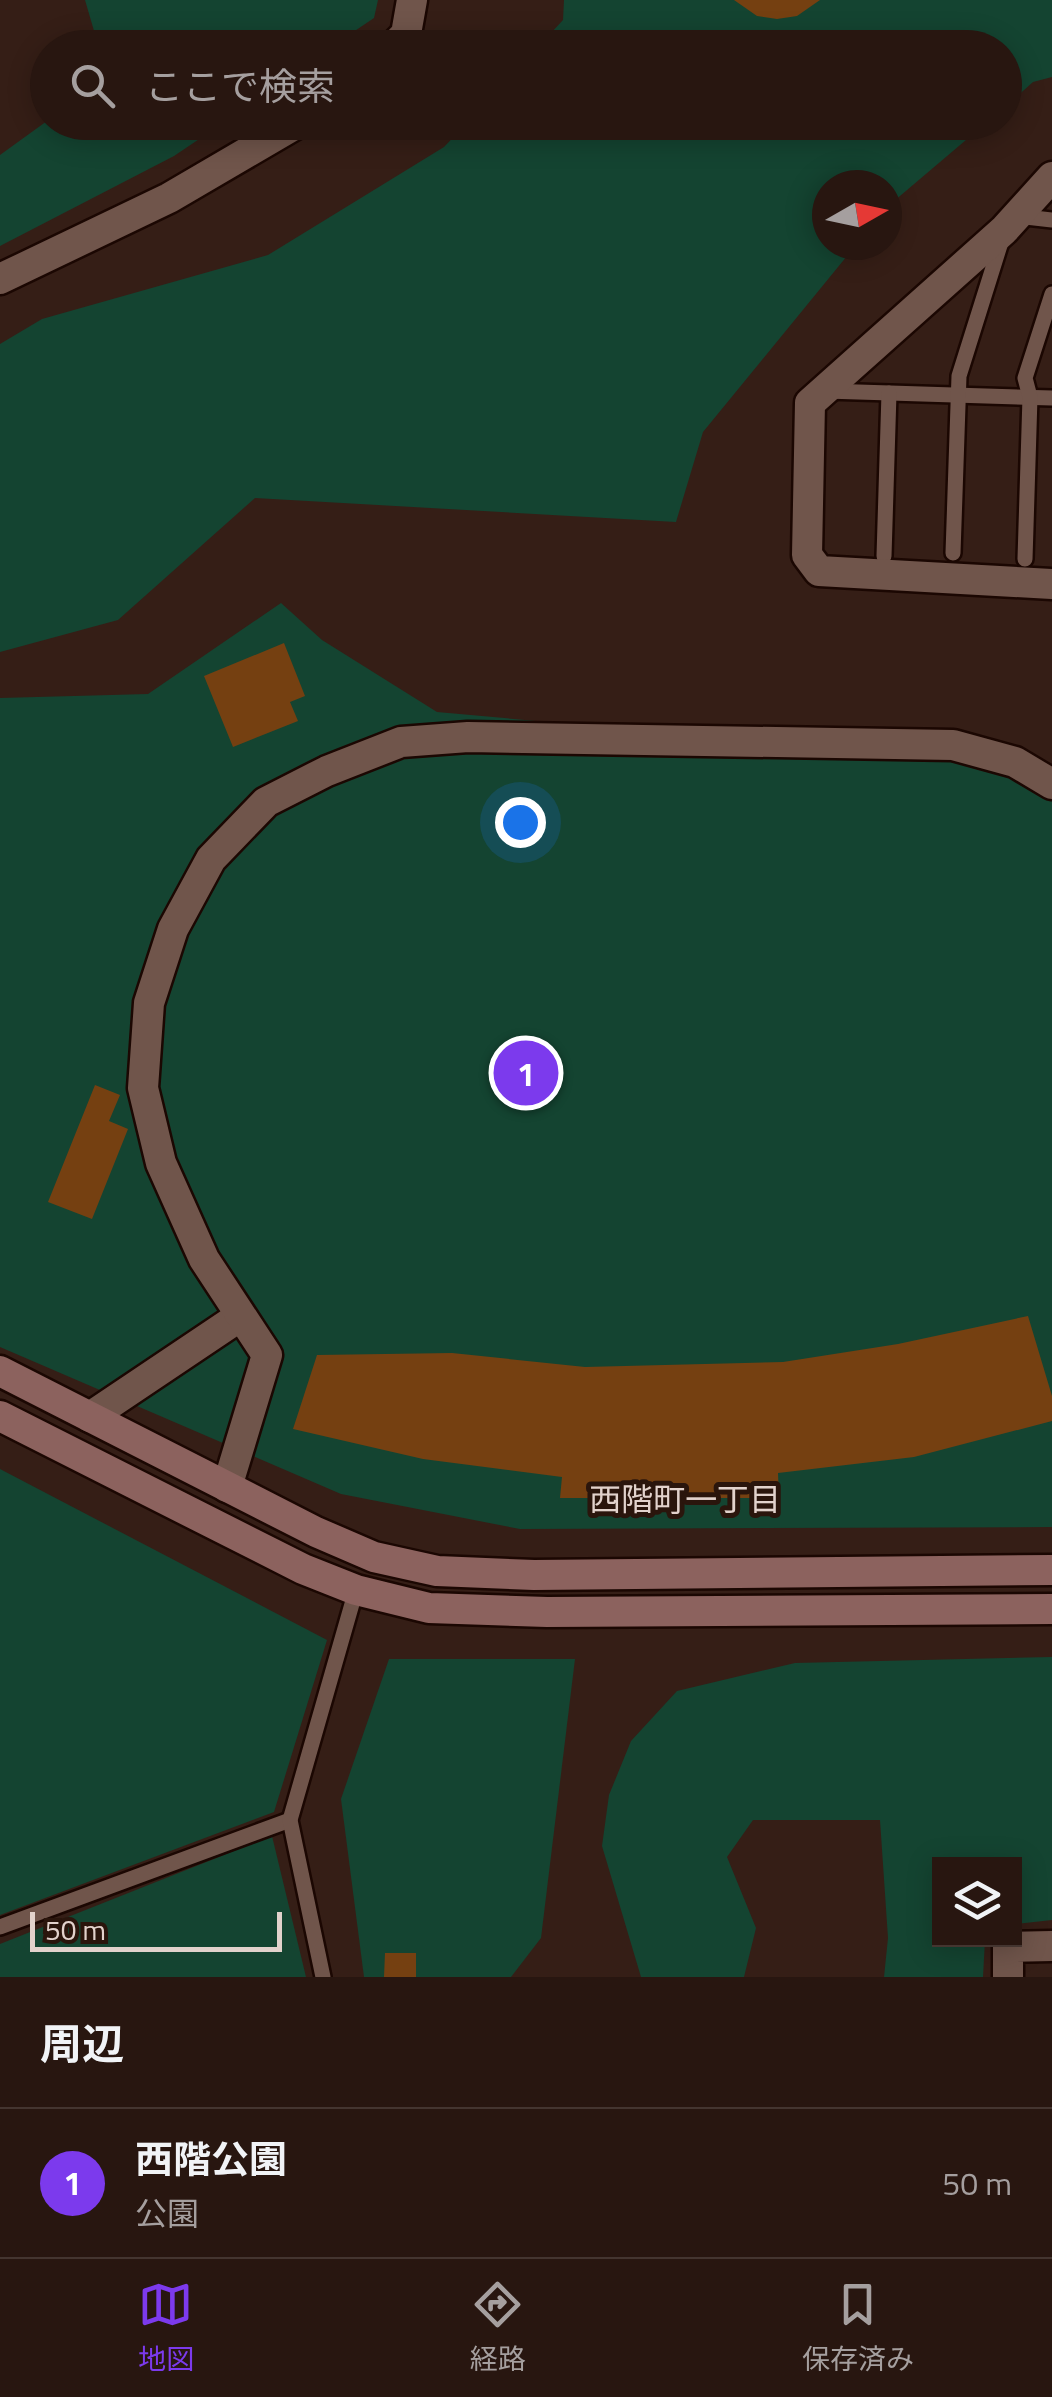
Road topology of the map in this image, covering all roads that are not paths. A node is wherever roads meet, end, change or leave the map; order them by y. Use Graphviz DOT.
graph roads {
  1 [pos="412,0"];
  2 [pos="407,30"];
  3 [pos="268,140"];
  4 [pos="1052,177"];
  5 [pos="1052,220"];
  6 [pos="1011,223"];
  7 [pos="0,279"];
  8 [pos="1052,294"];
  9 [pos="822,391"];
  10 [pos="889,393"];
  11 [pos="958,394"];
  12 [pos="1030,397"];
  13 [pos="1052,398"];
  14 [pos="953,553"];
  15 [pos="884,556"];
  16 [pos="1024,559"];
  17 [pos="1052,584"];
  18 [pos="1052,784"];
  19 [pos="239,1317"];
  20 [pos="0,1371"];
  21 [pos="0,1416"];
  22 [pos="90,1417"];
  23 [pos="227,1486"];
  24 [pos="1052,1570"];
  25 [pos="356,1590"];
  26 [pos="1052,1610"];
  27 [pos="290,1820"];
  28 [pos="0,1927"];
  29 [pos="1052,1946"];
  30 [pos="323,1977"];
  31 [pos="1008,1977"];
  1 -- 2 [label="street"];
  3 -- 7 [label="street"];
  4 -- 6 [label="street"];
  5 -- 6 [label="lane"];
  6 -- 9 [label="street"];
  6 -- 11 [label="lane"];
  8 -- 12 [label="lane"];
  9 -- 10 [label="lane"];
  9 -- 17 [label="street"];
  10 -- 11 [label="lane"];
  10 -- 15 [label="lane"];
  11 -- 12 [label="lane"];
  11 -- 14 [label="lane"];
  12 -- 13 [label="lane"];
  12 -- 16 [label="lane"];
  18 -- 19 [label="street"];
  19 -- 22 [label="street"];
  19 -- 23 [label="street"];
  20 -- 22 [label="street"];
  21 -- 25 [label="street"];
  22 -- 23 [label="street"];
  23 -- 24 [label="street"];
  25 -- 26 [label="street"];
  25 -- 27 [label="lane"];
  27 -- 28 [label="lane"];
  27 -- 30 [label="lane"];
  29 -- 31 [label="street"];
}
